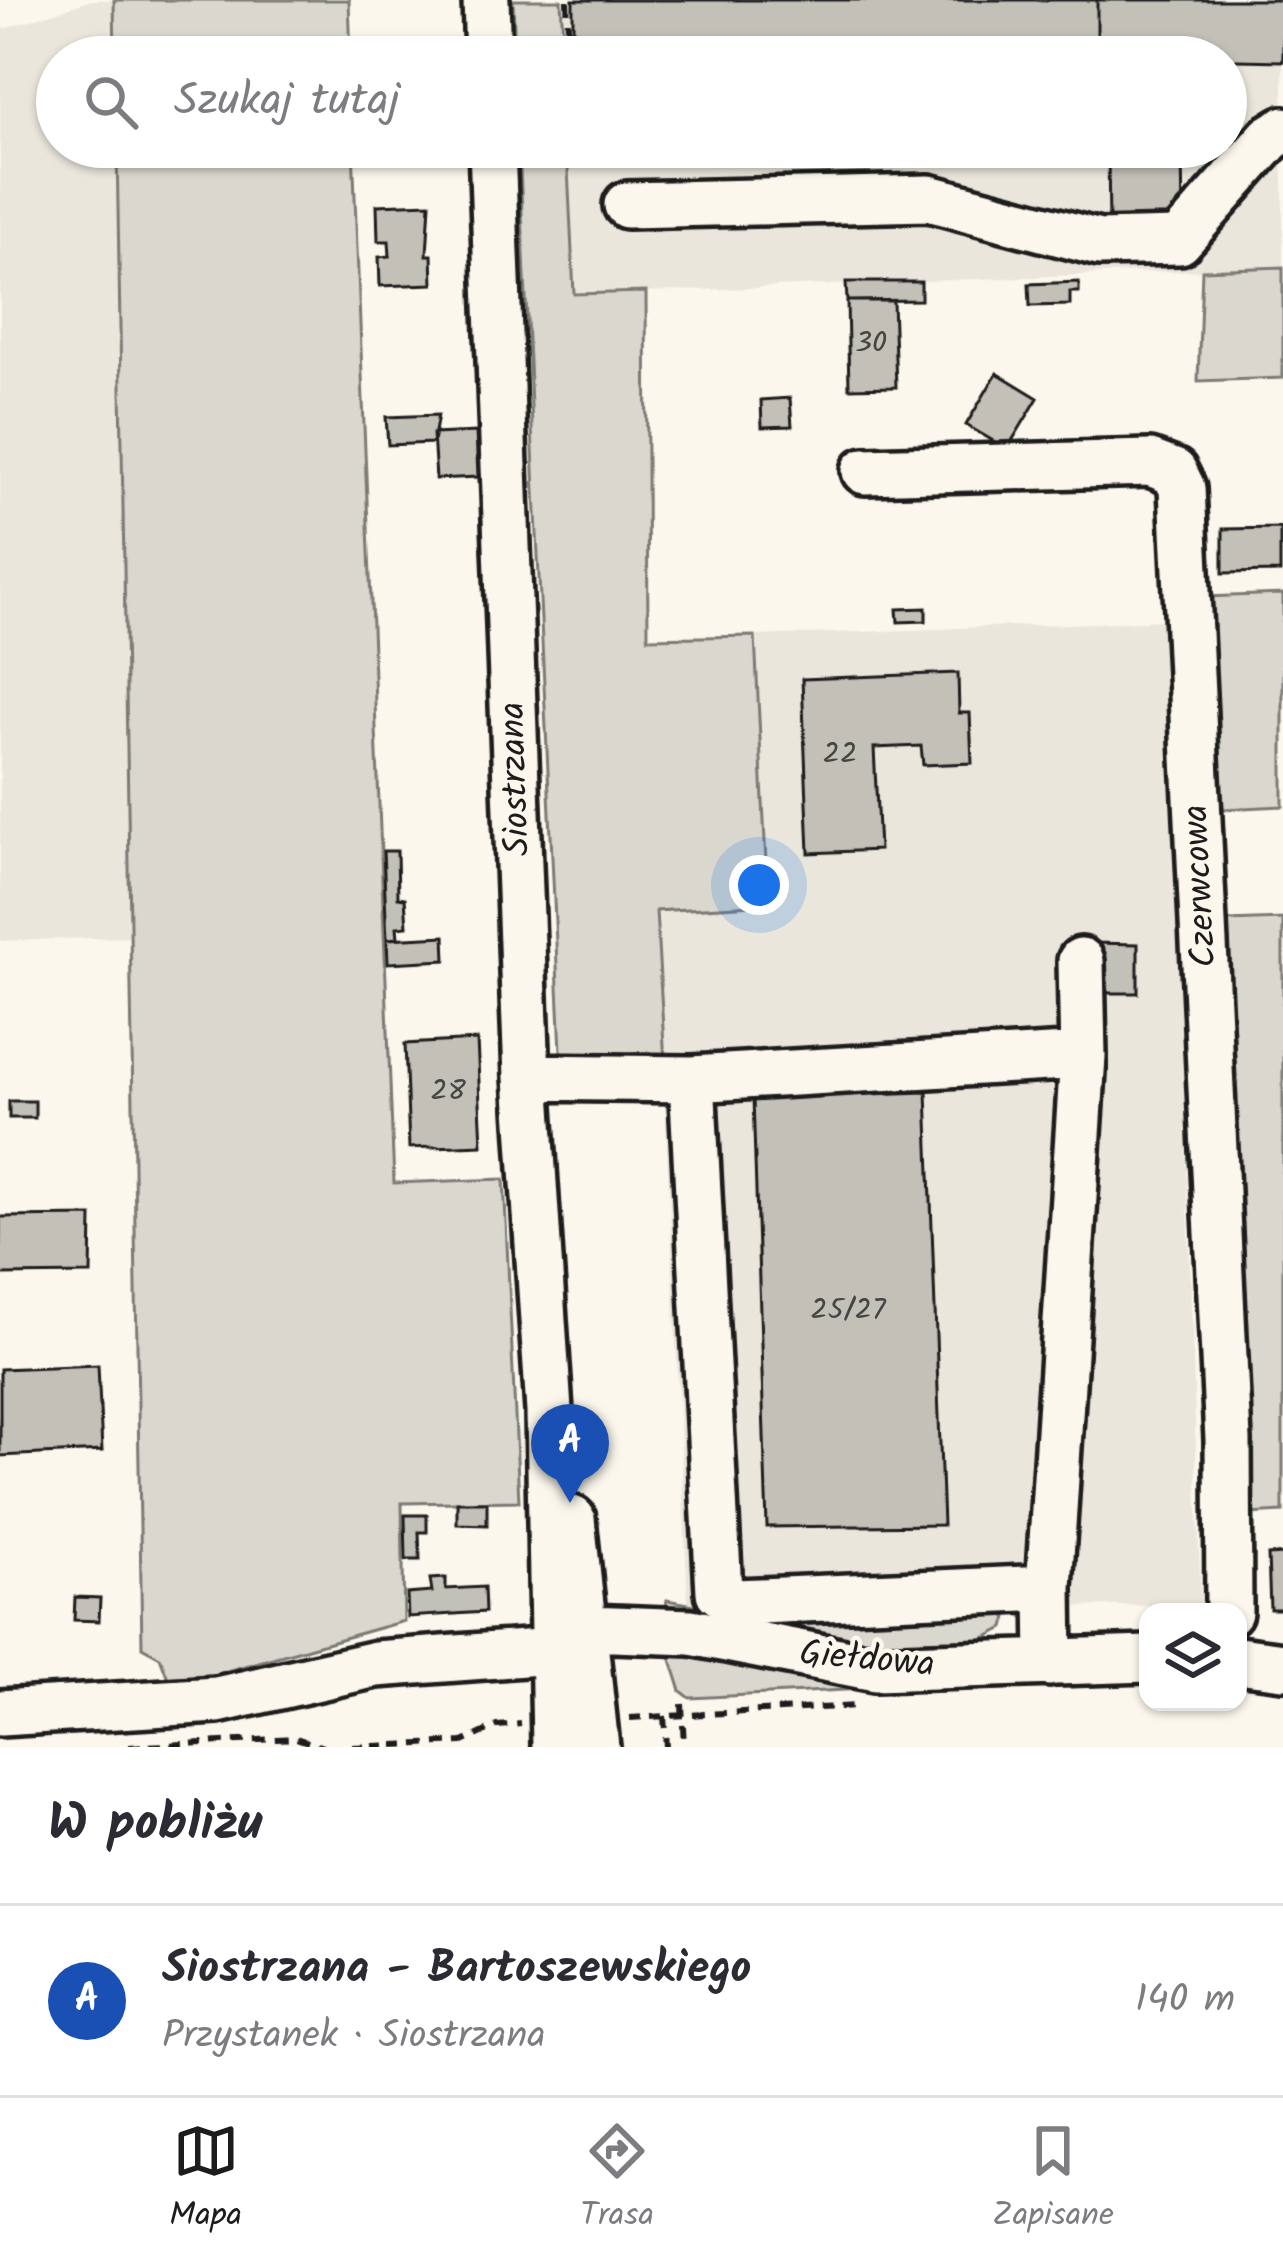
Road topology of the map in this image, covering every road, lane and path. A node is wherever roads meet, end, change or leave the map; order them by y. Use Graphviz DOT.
graph roads {
  1 [pos="486,0"];
  2 [pos="567,0"];
  3 [pos="487,36"];
  4 [pos="568,36"];
  5 [pos="1283,130"];
  6 [pos="1247,163"];
  7 [pos="493,168"];
  8 [pos="1243,168"];
  9 [pos="627,205"];
  10 [pos="865,471"];
  11 [pos="1081,961"];
  12 [pos="1083,1056"];
  13 [pos="527,1077"];
  14 [pos="692,1079"];
  15 [pos="1049,1588"];
  16 [pos="1229,1603"];
  17 [pos="570,1640"];
  18 [pos="1139,1658"];
  19 [pos="1247,1661"];
  20 [pos="1050,1663"];
  21 [pos="1283,1666"];
  22 [pos="682,1704"];
  23 [pos="865,1706"];
  24 [pos="0,1713"];
  25 [pos="683,1715"];
  26 [pos="664,1716"];
  27 [pos="575,1734"];
  28 [pos="464,1745"];
  29 [pos="129,1747"];
  30 [pos="323,1747"];
  31 [pos="352,1747"];
  32 [pos="666,1747"];
  33 [pos="684,1747"];
  1 -- 3 [label="street"];
  2 -- 4 [label="path"];
  5 -- 6 [label="street"];
  7 -- 13 [label="street, Siostrzana"];
  8 -- 9 [label="street"];
  10 -- 16 [label="street, Czerwcowa"];
  11 -- 12 [label="street"];
  12 -- 14 [label="street"];
  12 -- 15 [label="street"];
  13 -- 14 [label="street"];
  13 -- 17 [label="street, Siostrzana"];
  14 -- 15 [label="street"];
  15 -- 20 [label="street"];
  17 -- 20 [label="street, Giełdowa"];
  17 -- 24 [label="street, Giełdowa"];
  17 -- 27 [label="street, Siostrzana"];
  18 -- 20 [label="street, Giełdowa"];
  19 -- 21 [label="street"];
  22 -- 25 [label="path"];
  23 -- 25 [label="path"];
  25 -- 26 [label="path"];
  25 -- 33 [label="path"];
  26 -- 27 [label="path"];
  26 -- 32 [label="path"];
  27 -- 28 [label="path"];
  28 -- 31 [label="path"];
  29 -- 30 [label="path"];
}
